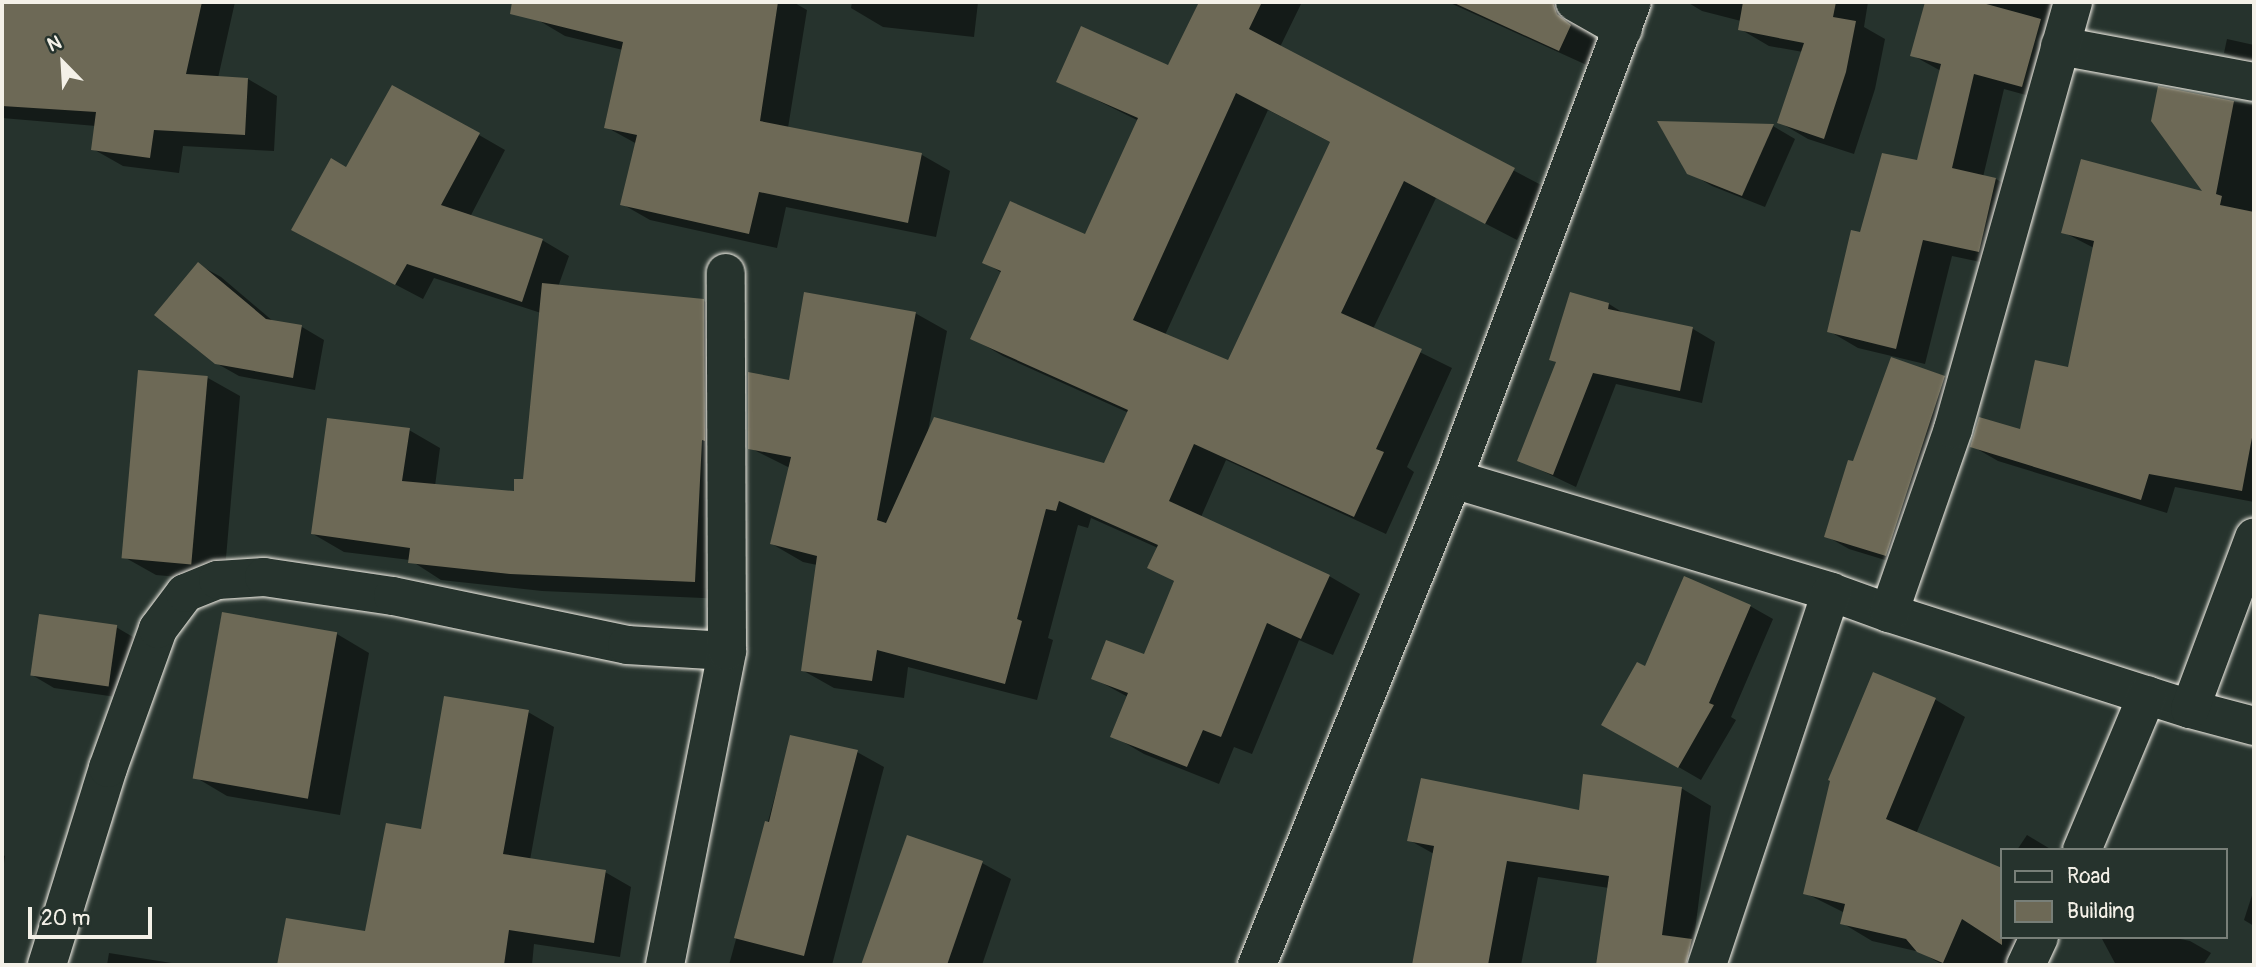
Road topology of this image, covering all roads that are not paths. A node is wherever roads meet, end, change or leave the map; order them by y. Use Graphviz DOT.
graph roads {
  1 [pos="1575,2"];
  2 [pos="2073,2"];
  3 [pos="1628,15"];
  4 [pos="2060,46"];
  5 [pos="2254,82"];
  6 [pos="726,273"];
  7 [pos="1453,479"];
  8 [pos="2254,538"];
  9 [pos="1831,592"];
  10 [pos="1889,613"];
  11 [pos="727,651"];
  12 [pos="2147,695"];
  13 [pos="2190,709"];
  14 [pos="2254,726"];
  15 [pos="2083,848"];
  16 [pos="2038,939"];
  17 [pos="47,965"];
  18 [pos="666,965"];
  19 [pos="1257,965"];
  20 [pos="1707,965"];
  21 [pos="2026,965"];
  1 -- 3 [label="street"];
  2 -- 4 [label="street"];
  3 -- 7 [label="street"];
  4 -- 5 [label="street"];
  4 -- 10 [label="street"];
  6 -- 11 [label="street"];
  7 -- 9 [label="street"];
  7 -- 19 [label="street"];
  8 -- 13 [label="street"];
  9 -- 10 [label="street"];
  9 -- 20 [label="street"];
  10 -- 12 [label="street"];
  11 -- 17 [label="street"];
  11 -- 18 [label="street"];
  12 -- 13 [label="street"];
  12 -- 15 [label="street"];
  13 -- 14 [label="street"];
  16 -- 21 [label="street"];
}
